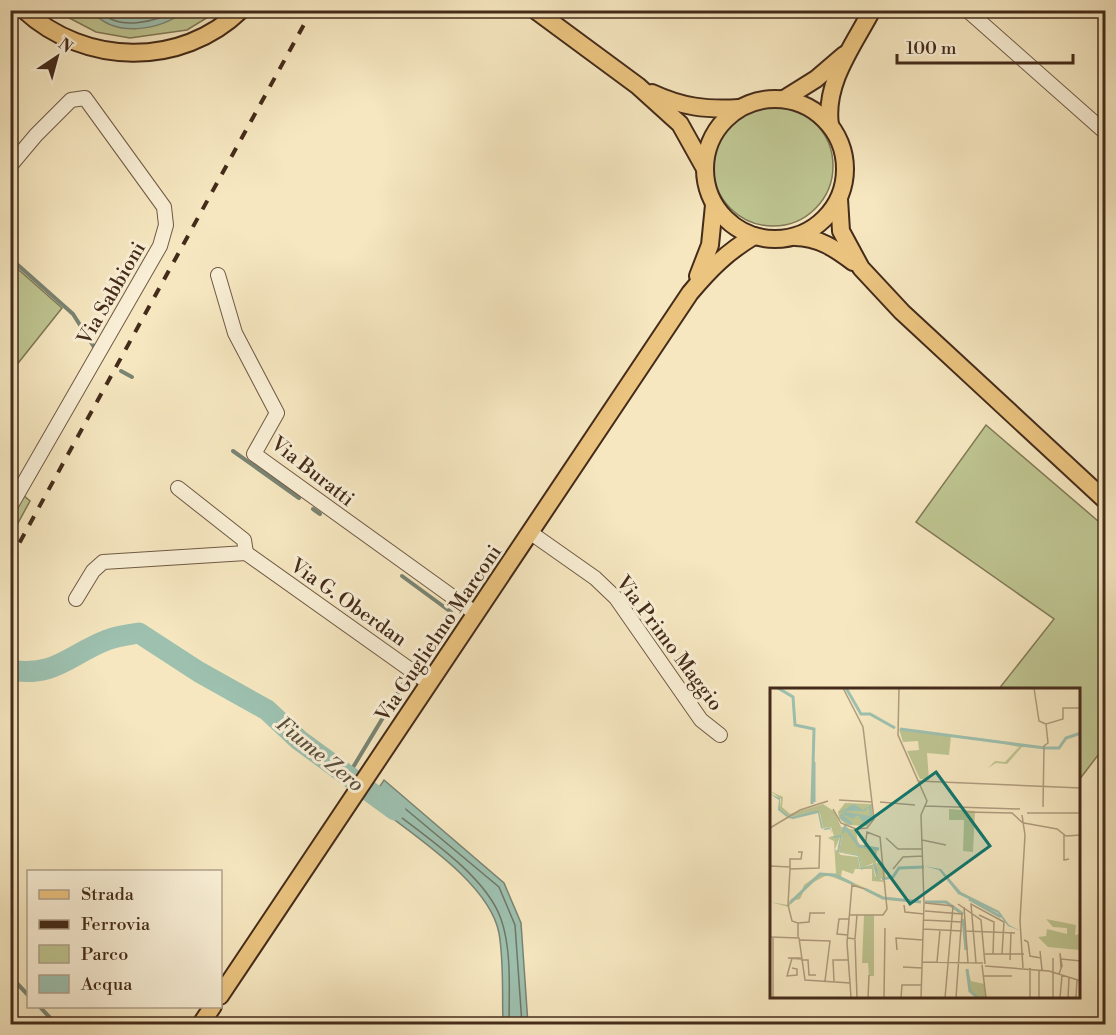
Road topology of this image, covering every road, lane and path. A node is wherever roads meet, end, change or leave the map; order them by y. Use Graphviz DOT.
graph roads {
  1 [pos="24,10"];
  2 [pos="242,10"];
  3 [pos="536,10"];
  4 [pos="872,10"];
  5 [pos="967,10"];
  6 [pos="845,54"];
  7 [pos="638,86"];
  8 [pos="784,99"];
  9 [pos="739,108"];
  10 [pos="830,125"];
  11 [pos="1106,133"];
  12 [pos="10,166"];
  13 [pos="704,167"];
  14 [pos="839,199"];
  15 [pos="714,205"];
  16 [pos="754,236"];
  17 [pos="790,237"];
  18 [pos="861,268"];
  19 [pos="218,275"];
  20 [pos="690,293"];
  21 [pos="178,488"];
  22 [pos="1106,501"];
  23 [pos="10,507"];
  24 [pos="531,533"];
  25 [pos="246,553"];
  26 [pos="76,599"];
  27 [pos="476,613"];
  28 [pos="429,683"];
  29 [pos="720,735"];
  30 [pos="222,993"];
  31 [pos="212,1008"];
  32 [pos="201,1024"];
  1 -- 2 [label="main road"];
  3 -- 7 [label="main road"];
  4 -- 6 [label="main road, Via Guglielmo Marconi"];
  5 -- 11 [label="street"];
  6 -- 8 [label="main road, Via Guglielmo Marconi"];
  6 -- 10 [label="main road, Via Guglielmo Marconi"];
  7 -- 9 [label="main road"];
  7 -- 13 [label="main road"];
  8 -- 9 [label="main road, Via Guglielmo Marconi"];
  8 -- 10 [label="main road, Via Guglielmo Marconi"];
  9 -- 13 [label="main road, Via Guglielmo Marconi"];
  10 -- 14 [label="main road, Via Guglielmo Marconi"];
  12 -- 23 [label="street, Via Sabbioni"];
  13 -- 15 [label="main road, Via Guglielmo Marconi"];
  14 -- 17 [label="main road, Via Guglielmo Marconi"];
  14 -- 18 [label="main road"];
  15 -- 16 [label="main road, Via Guglielmo Marconi"];
  15 -- 20 [label="main road, Via Guglielmo Marconi"];
  16 -- 17 [label="main road, Via Guglielmo Marconi"];
  16 -- 20 [label="main road, Via Guglielmo Marconi"];
  17 -- 18 [label="main road"];
  18 -- 22 [label="main road"];
  19 -- 27 [label="street, Via Buratti"];
  20 -- 24 [label="main road, Via Guglielmo Marconi"];
  21 -- 25 [label="street, Via G. Oberdan"];
  24 -- 27 [label="main road, Via Guglielmo Marconi"];
  24 -- 29 [label="street, Via Primo Maggio"];
  25 -- 26 [label="street"];
  25 -- 28 [label="street, Via G. Oberdan"];
  27 -- 28 [label="main road, Via Guglielmo Marconi"];
  28 -- 30 [label="main road, Via Guglielmo Marconi"];
  31 -- 32 [label="main road"];
}
